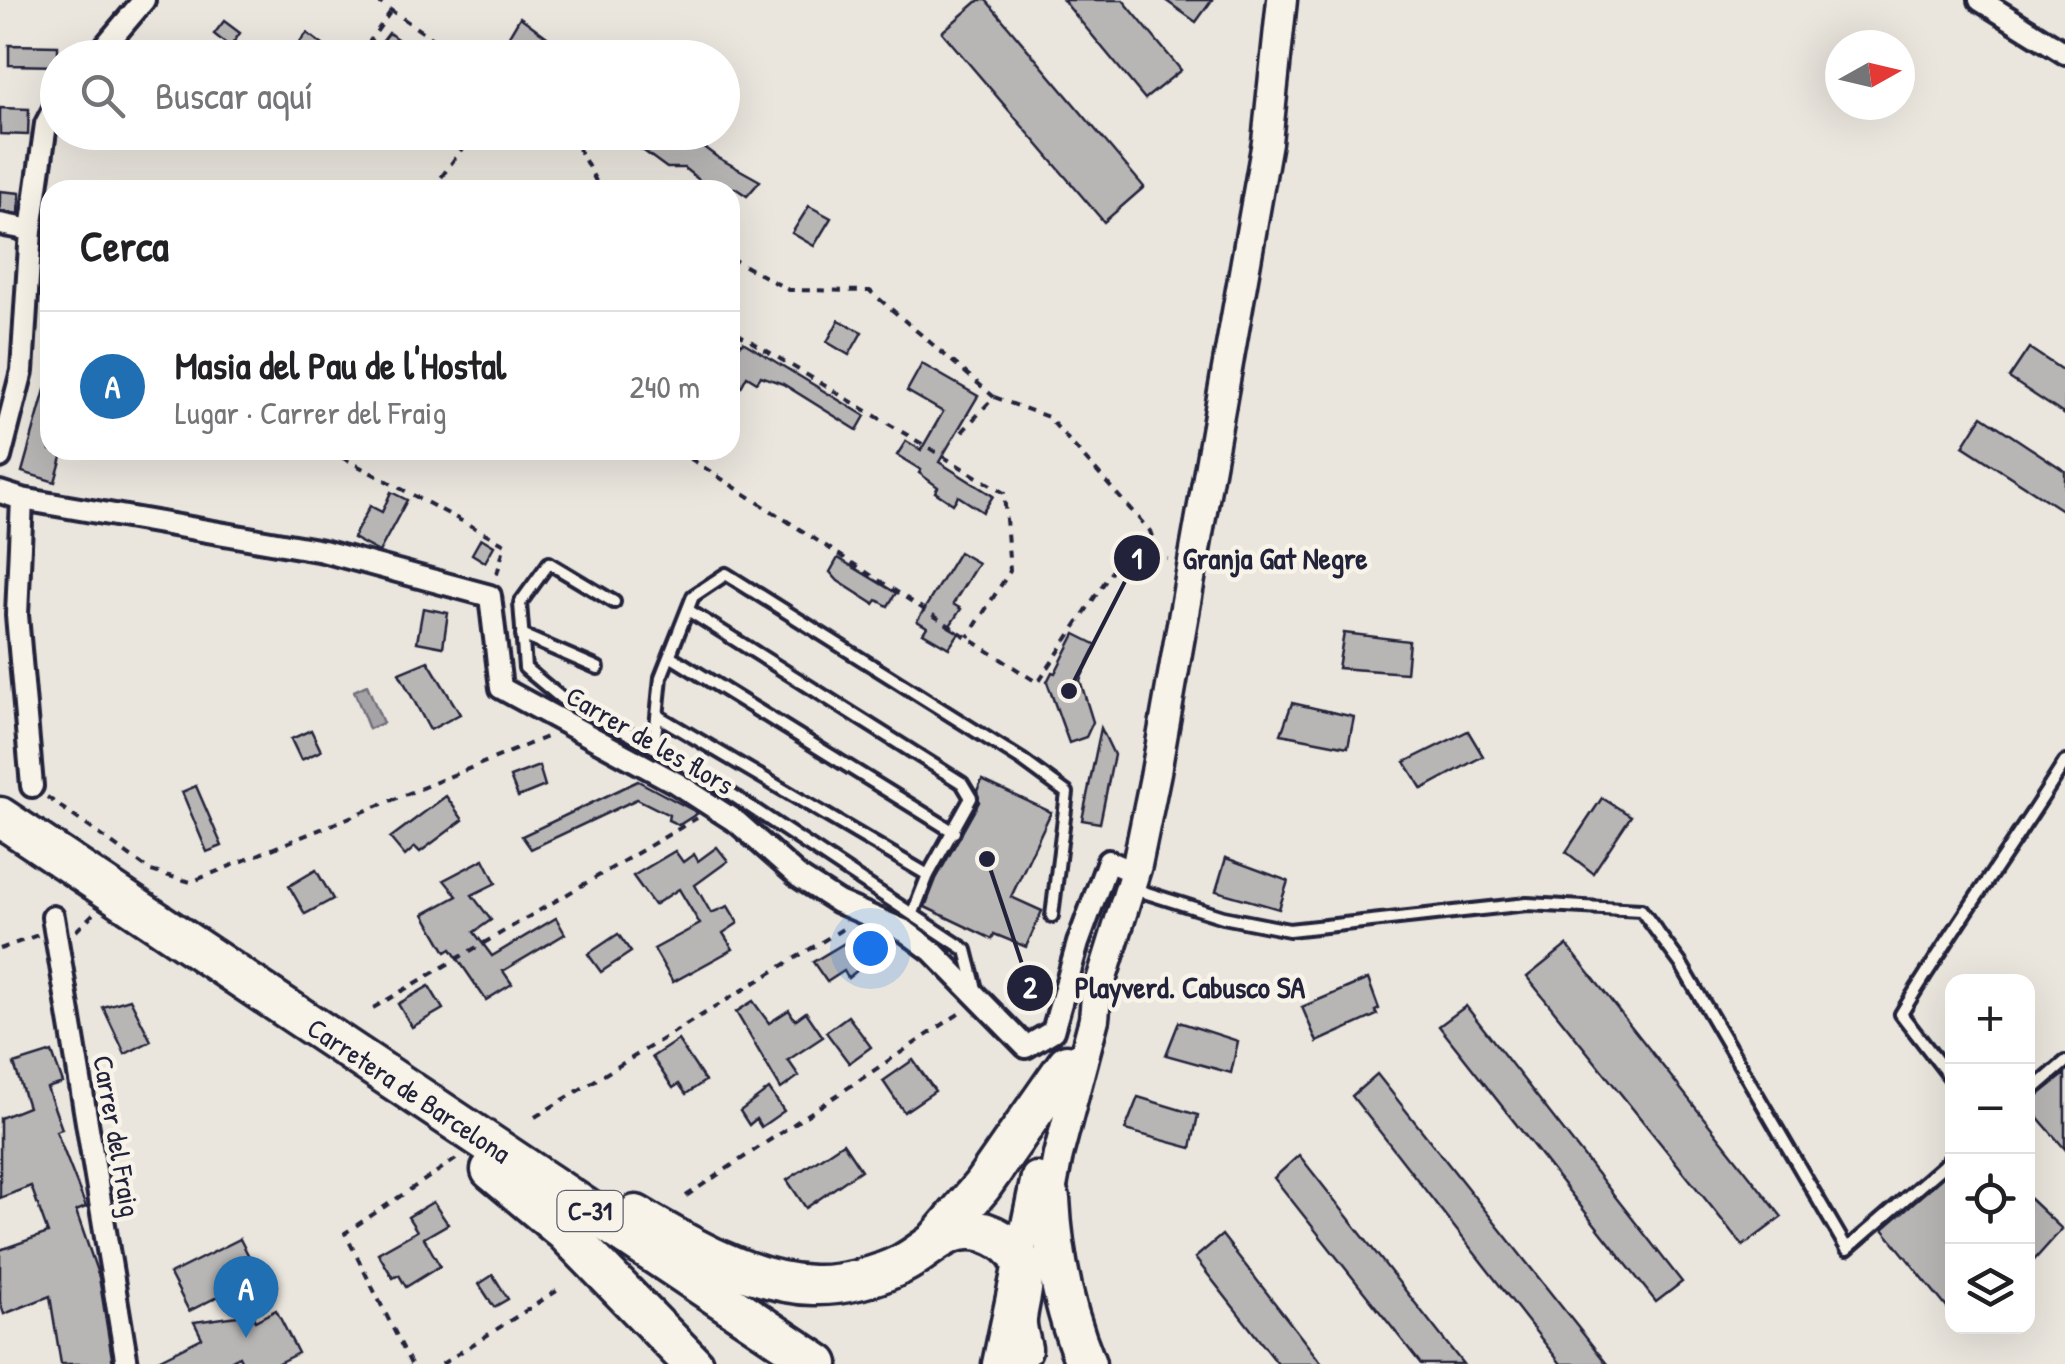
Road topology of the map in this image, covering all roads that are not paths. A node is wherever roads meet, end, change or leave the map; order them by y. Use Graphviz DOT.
graph roads {
  1 [pos="144,0"];
  2 [pos="1282,0"];
  3 [pos="1980,0"];
  4 [pos="110,40"];
  5 [pos="2065,53"];
  6 [pos="42,150"];
  7 [pos="0,224"];
  8 [pos="31,230"];
  9 [pos="0,457"];
  10 [pos="0,492"];
  11 [pos="22,499"];
  12 [pos="614,602"];
  13 [pos="688,610"];
  14 [pos="522,635"];
  15 [pos="670,656"];
  16 [pos="598,668"];
  17 [pos="658,716"];
  18 [pos="654,747"];
  19 [pos="2065,762"];
  20 [pos="32,786"];
  21 [pos="0,817"];
  22 [pos="954,832"];
  23 [pos="928,875"];
  24 [pos="1133,881"];
  25 [pos="912,913"];
  26 [pos="1052,916"];
  27 [pos="53,923"];
  28 [pos="1096,997"];
  29 [pos="979,1000"];
  30 [pos="360,1058"];
  31 [pos="2065,1062"];
  32 [pos="1068,1064"];
  33 [pos="1945,1071"];
  34 [pos="2035,1088"];
  35 [pos="1945,1164"];
  36 [pos="1050,1199"];
  37 [pos="937,1239"];
  38 [pos="1018,1255"];
  39 [pos="1012,1359"];
  40 [pos="127,1364"];
  41 [pos="694,1364"];
  42 [pos="819,1364"];
  43 [pos="1086,1364"];
  1 -- 4 [label="street"];
  2 -- 24 [label="street"];
  3 -- 5 [label="street"];
  6 -- 8 [label="street"];
  7 -- 8 [label="street"];
  8 -- 9 [label="street"];
  10 -- 11 [label="street"];
  11 -- 20 [label="street"];
  11 -- 29 [label="street, Carrer de les flors"];
  12 -- 14 [label="lane"];
  13 -- 15 [label="lane"];
  13 -- 22 [label="lane"];
  13 -- 26 [label="lane"];
  14 -- 16 [label="lane"];
  14 -- 18 [label="lane"];
  15 -- 17 [label="lane"];
  15 -- 22 [label="lane"];
  17 -- 18 [label="lane"];
  17 -- 23 [label="lane"];
  18 -- 25 [label="lane"];
  19 -- 33 [label="lane"];
  21 -- 30 [label="highway, Carretera de Barcelona / C-31"];
  22 -- 23 [label="lane"];
  23 -- 25 [label="lane"];
  24 -- 28 [label="street"];
  24 -- 29 [label="street, Carrer de les flors"];
  24 -- 35 [label="lane"];
  25 -- 29 [label="lane"];
  27 -- 40 [label="street, Carrer del Fraig"];
  28 -- 32 [label="street"];
  28 -- 36 [label="street"];
  30 -- 37 [label="highway"];
  30 -- 41 [label="highway"];
  30 -- 42 [label="highway, Carretera de Barcelona / C-31"];
  31 -- 34 [label="lane"];
  32 -- 37 [label="highway"];
  32 -- 38 [label="street"];
  36 -- 39 [label="street"];
  36 -- 43 [label="highway"];
  37 -- 38 [label="highway"];
  38 -- 39 [label="highway"];
}
